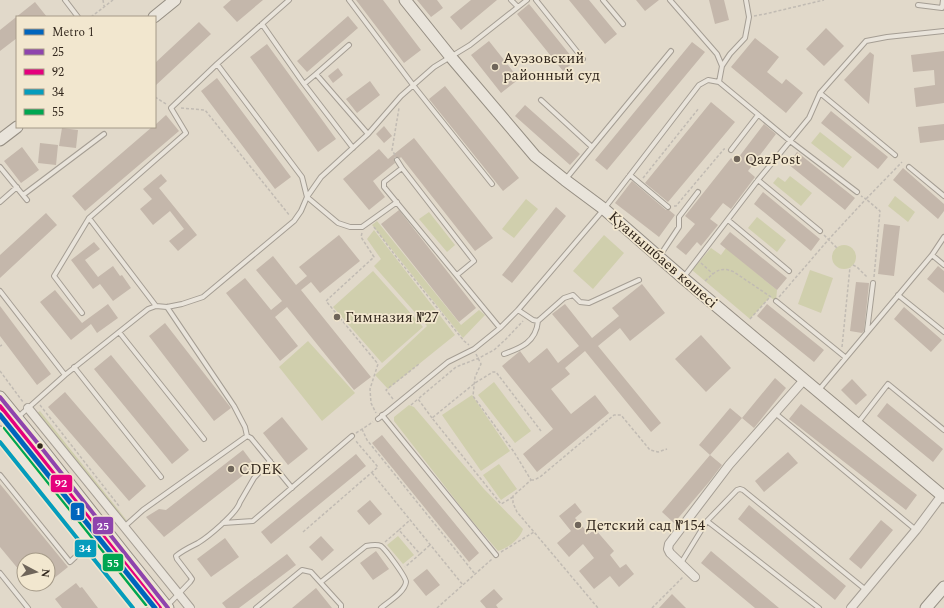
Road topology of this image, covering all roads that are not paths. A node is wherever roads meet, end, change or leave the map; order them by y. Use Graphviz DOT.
graph roads {
  1 [pos="65,0"];
  2 [pos="175,0"];
  3 [pos="289,0"];
  4 [pos="349,0"];
  5 [pos="405,0"];
  6 [pos="512,0"];
  7 [pos="527,0"];
  8 [pos="536,0"];
  9 [pos="603,0"];
  10 [pos="670,0"];
  11 [pos="746,0"];
  12 [pos="942,0"];
  13 [pos="918,5"];
  14 [pos="518,7"];
  15 [pos="77,16"];
  16 [pos="155,16"];
  17 [pos="262,24"];
  18 [pos="623,24"];
  19 [pos="944,31"];
  20 [pos="349,45"];
  21 [pos="671,51"];
  22 [pos="450,56"];
  23 [pos="583,58"];
  24 [pos="217,64"];
  25 [pos="722,66"];
  26 [pos="316,74"];
  27 [pos="719,82"];
  28 [pos="304,84"];
  29 [pos="413,85"];
  30 [pos="820,93"];
  31 [pos="541,100"];
  32 [pos="758,115"];
  33 [pos="16,127"];
  34 [pos="104,134"];
  35 [pos="368,134"];
  36 [pos="0,140"];
  37 [pos="790,141"];
  38 [pos="592,147"];
  39 [pos="353,148"];
  40 [pos="731,150"];
  41 [pos="895,156"];
  42 [pos="397,160"];
  43 [pos="0,167"];
  44 [pos="909,167"];
  45 [pos="402,168"];
  46 [pos="630,175"];
  47 [pos="565,180"];
  48 [pos="758,180"];
  49 [pos="492,184"];
  50 [pos="17,187"];
  51 [pos="698,192"];
  52 [pos="856,192"];
  53 [pos="23,195"];
  54 [pos="944,196"];
  55 [pos="307,197"];
  56 [pos="27,200"];
  57 [pos="0,202"];
  58 [pos="397,202"];
  59 [pos="668,207"];
  60 [pos="604,209"];
  61 [pos="89,218"];
  62 [pos="728,220"];
  63 [pos="820,231"];
  64 [pos="944,237"];
  65 [pos="932,255"];
  66 [pos="658,257"];
  67 [pos="944,265"];
  68 [pos="789,271"];
  69 [pos="457,275"];
  70 [pos="683,278"];
  71 [pos="639,280"];
  72 [pos="873,283"];
  73 [pos="0,291"];
  74 [pos="898,295"];
  75 [pos="776,301"];
  76 [pos="156,306"];
  77 [pos="167,307"];
  78 [pos="518,310"];
  79 [pos="82,313"];
  80 [pos="538,321"];
  81 [pos="500,328"];
  82 [pos="867,331"];
  83 [pos="119,332"];
  84 [pos="944,332"];
  85 [pos="504,354"];
  86 [pos="846,357"];
  87 [pos="74,367"];
  88 [pos="65,374"];
  89 [pos="804,380"];
  90 [pos="818,391"];
  91 [pos="0,397"];
  92 [pos="28,408"];
  93 [pos="775,413"];
  94 [pos="382,415"];
  95 [pos="17,418"];
  96 [pos="378,419"];
  97 [pos="857,424"];
  98 [pos="944,430"];
  99 [pos="0,432"];
  100 [pos="247,436"];
  101 [pos="352,436"];
  102 [pos="204,439"];
  103 [pos="270,461"];
  104 [pos="0,475"];
  105 [pos="161,477"];
  106 [pos="292,488"];
  107 [pos="943,496"];
  108 [pos="707,522"];
  109 [pos="223,523"];
  110 [pos="124,527"];
  111 [pos="916,530"];
  112 [pos="90,544"];
  113 [pos="496,555"];
  114 [pos="680,564"];
  115 [pos="0,573"];
  116 [pos="695,577"];
  117 [pos="321,582"];
  118 [pos="944,587"];
  119 [pos="866,590"];
  120 [pos="179,594"];
  121 [pos="167,607"];
  122 [pos="28,608"];
  123 [pos="141,608"];
  124 [pos="190,608"];
  125 [pos="256,608"];
  126 [pos="341,608"];
  127 [pos="380,608"];
  128 [pos="819,608"];
  129 [pos="851,608"];
  130 [pos="926,608"];
  1 -- 15 [label="lane"];
  2 -- 16 [label="street"];
  3 -- 17 [label="lane"];
  4 -- 29 [label="lane"];
  5 -- 22 [label="street, Қуанышбаев көшесі"];
  6 -- 14 [label="lane"];
  7 -- 14 [label="lane"];
  8 -- 23 [label="lane"];
  9 -- 18 [label="lane"];
  10 -- 25 [label="lane"];
  11 -- 25 [label="lane"];
  12 -- 13 [label="lane"];
  14 -- 22 [label="lane"];
  17 -- 24 [label="lane"];
  17 -- 28 [label="lane"];
  19 -- 30 [label="lane"];
  20 -- 26 [label="lane"];
  21 -- 38 [label="lane"];
  22 -- 29 [label="lane"];
  22 -- 47 [label="street, Қуанышбаев көшесі"];
  24 -- 55 [label="lane"];
  24 -- 61 [label="lane"];
  25 -- 27 [label="lane"];
  26 -- 28 [label="lane"];
  26 -- 35 [label="lane"];
  27 -- 32 [label="lane"];
  27 -- 46 [label="lane"];
  28 -- 39 [label="lane"];
  29 -- 35 [label="lane"];
  29 -- 49 [label="lane"];
  30 -- 37 [label="lane"];
  30 -- 41 [label="lane"];
  31 -- 38 [label="lane"];
  32 -- 37 [label="lane"];
  32 -- 40 [label="lane"];
  33 -- 36 [label="street"];
  34 -- 53 [label="lane"];
  35 -- 39 [label="lane"];
  37 -- 48 [label="lane"];
  37 -- 52 [label="lane"];
  38 -- 47 [label="lane"];
  39 -- 55 [label="lane"];
  42 -- 45 [label="lane"];
  43 -- 50 [label="lane"];
  44 -- 54 [label="lane"];
  45 -- 58 [label="lane"];
  45 -- 69 [label="lane"];
  46 -- 59 [label="lane"];
  46 -- 60 [label="lane"];
  47 -- 60 [label="street, Қуанышбаев көшесі"];
  48 -- 62 [label="lane"];
  48 -- 63 [label="lane"];
  50 -- 53 [label="lane"];
  50 -- 57 [label="lane"];
  51 -- 66 [label="lane"];
  53 -- 56 [label="lane"];
  55 -- 58 [label="lane"];
  55 -- 77 [label="lane"];
  58 -- 69 [label="lane"];
  60 -- 66 [label="street, Қуанышбаев көшесі"];
  60 -- 78 [label="lane"];
  61 -- 76 [label="lane"];
  61 -- 79 [label="lane"];
  62 -- 68 [label="lane"];
  62 -- 70 [label="lane"];
  64 -- 65 [label="lane"];
  65 -- 67 [label="lane"];
  65 -- 74 [label="lane"];
  66 -- 70 [label="street, Қуанышбаев көшесі"];
  69 -- 81 [label="lane"];
  70 -- 89 [label="street, Қуанышбаев көшесі"];
  71 -- 80 [label="lane"];
  72 -- 82 [label="lane"];
  73 -- 88 [label="lane"];
  74 -- 82 [label="lane"];
  74 -- 84 [label="lane"];
  75 -- 86 [label="lane"];
  76 -- 77 [label="lane"];
  76 -- 83 [label="lane"];
  77 -- 100 [label="lane"];
  78 -- 80 [label="lane"];
  78 -- 81 [label="lane"];
  80 -- 85 [label="lane"];
  81 -- 94 [label="lane"];
  82 -- 86 [label="lane"];
  83 -- 87 [label="lane"];
  83 -- 102 [label="lane"];
  86 -- 90 [label="lane"];
  87 -- 88 [label="lane"];
  87 -- 105 [label="lane"];
  88 -- 92 [label="lane"];
  89 -- 90 [label="street, Қуанышбаев көшесі"];
  89 -- 93 [label="street"];
  90 -- 97 [label="street, Қуанышбаев көшесі"];
  91 -- 95 [label="street"];
  92 -- 95 [label="lane"];
  92 -- 110 [label="street"];
  93 -- 111 [label="lane"];
  93 -- 114 [label="street"];
  94 -- 96 [label="lane"];
  94 -- 113 [label="lane"];
  95 -- 121 [label="street"];
  97 -- 98 [label="lane"];
  97 -- 107 [label="street, Қуанышбаев көшесі"];
  99 -- 112 [label="street"];
  100 -- 103 [label="lane"];
  100 -- 110 [label="lane"];
  101 -- 106 [label="lane"];
  103 -- 106 [label="lane"];
  103 -- 109 [label="lane"];
  104 -- 112 [label="lane"];
  106 -- 109 [label="lane"];
  107 -- 111 [label="street"];
  108 -- 114 [label="lane"];
  108 -- 119 [label="lane"];
  108 -- 128 [label="lane"];
  109 -- 120 [label="lane"];
  110 -- 120 [label="street"];
  111 -- 119 [label="street"];
  112 -- 123 [label="street"];
  114 -- 116 [label="street"];
  115 -- 122 [label="lane"];
  117 -- 125 [label="lane"];
  117 -- 126 [label="lane"];
  117 -- 127 [label="lane"];
  118 -- 130 [label="street"];
  119 -- 129 [label="street"];
  120 -- 121 [label="lane"];
  120 -- 124 [label="street"];
}
